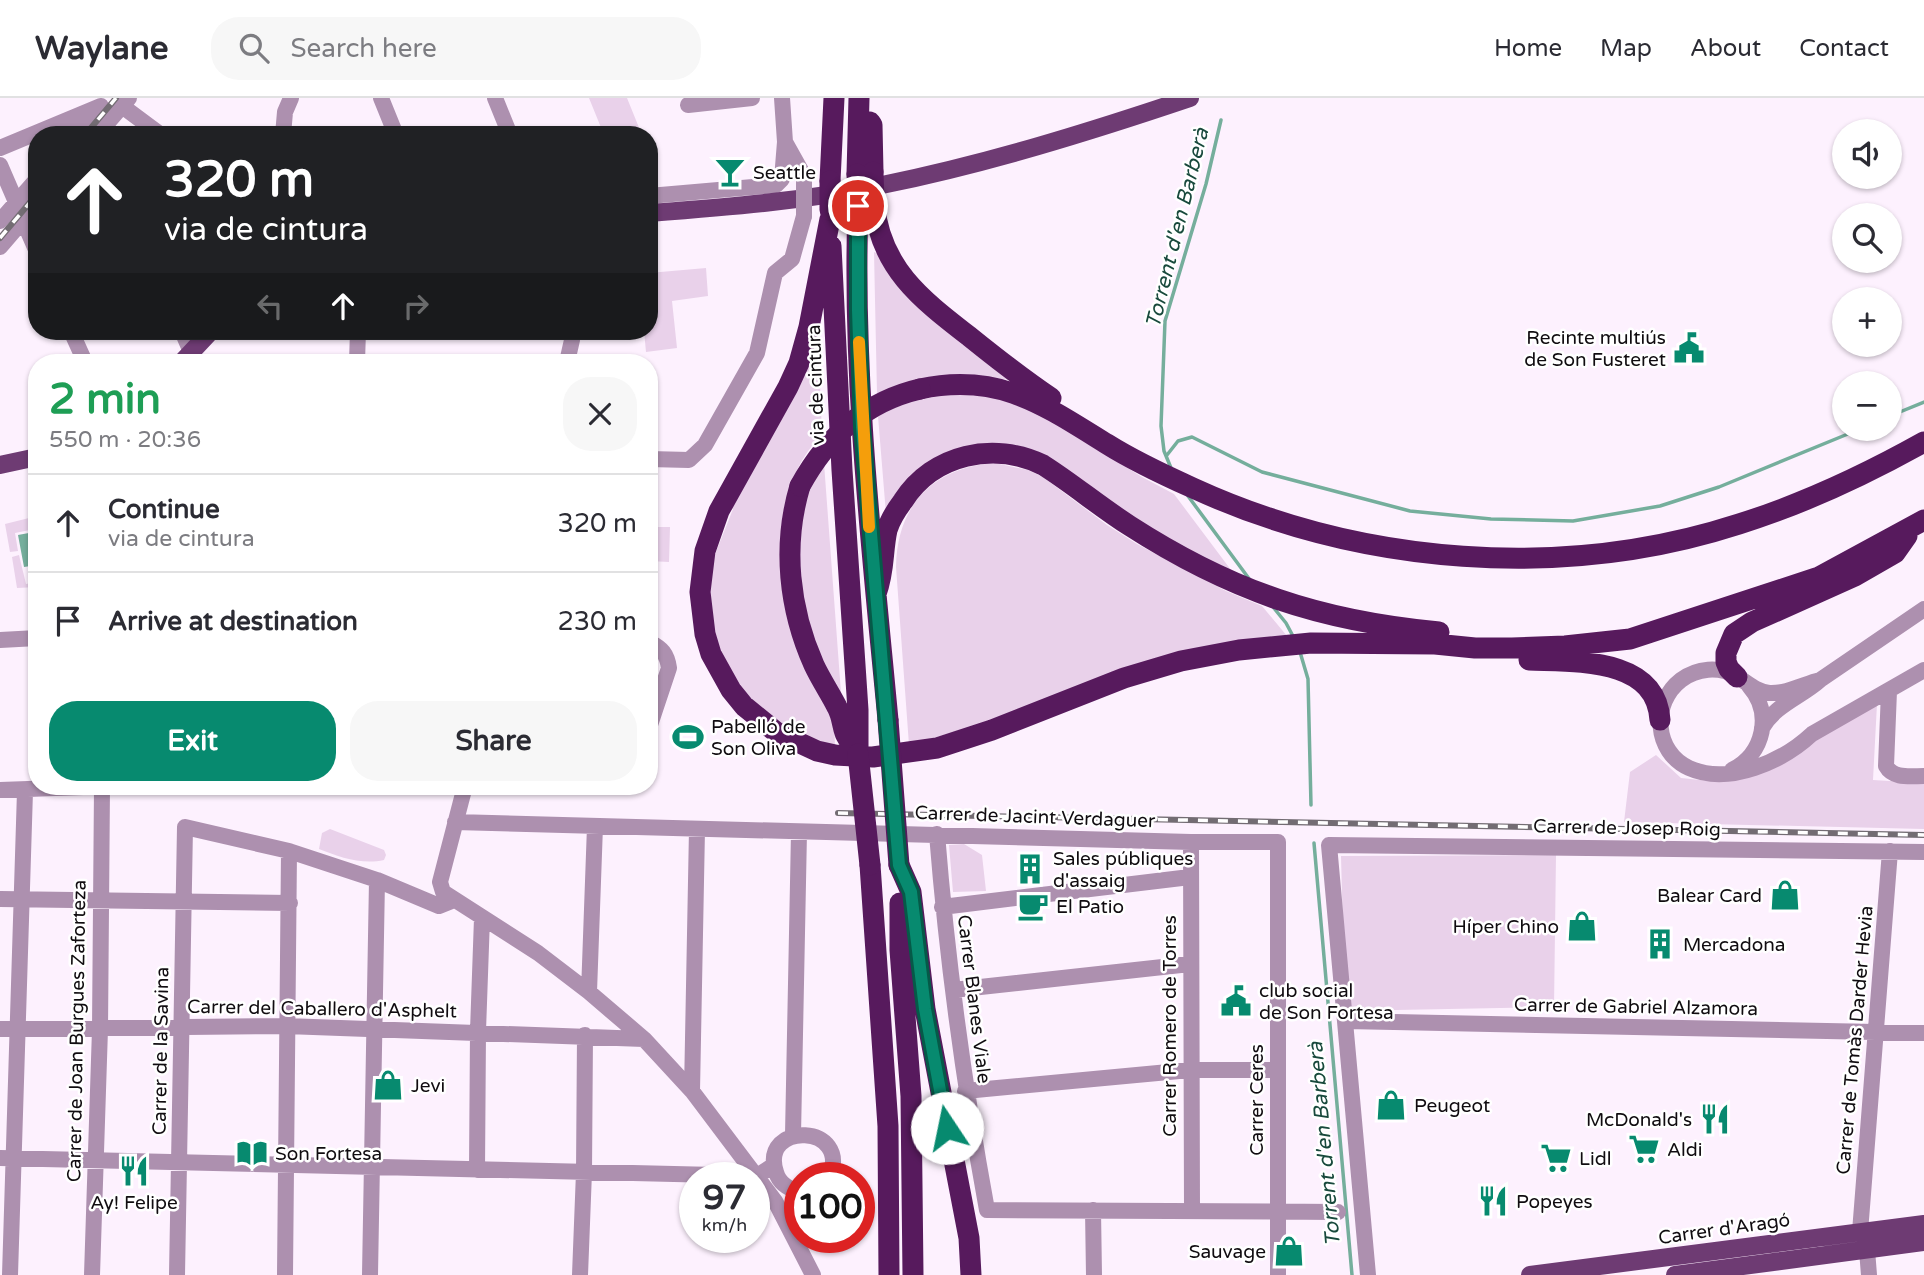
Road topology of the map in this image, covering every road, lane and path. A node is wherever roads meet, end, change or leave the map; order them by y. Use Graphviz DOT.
graph roads {
  1 [pos="291,98"];
  2 [pos="381,98"];
  3 [pos="495,98"];
  4 [pos="752,98"];
  5 [pos="782,98"];
  6 [pos="834,98"];
  7 [pos="1190,98"];
  8 [pos="115,102"];
  9 [pos="859,102"];
  10 [pos="688,105"];
  11 [pos="55,126"];
  12 [pos="86,126"];
  13 [pos="102,126"];
  14 [pos="148,126"];
  15 [pos="284,126"];
  16 [pos="392,126"];
  17 [pos="506,126"];
  18 [pos="28,137"];
  19 [pos="785,142"];
  20 [pos="0,148"];
  21 [pos="0,165"];
  22 [pos="28,189"];
  23 [pos="658,195"];
  24 [pos="16,202"];
  25 [pos="866,204"];
  26 [pos="658,212"];
  27 [pos="28,214"];
  28 [pos="830,215"];
  29 [pos="23,220"];
  30 [pos="0,221"];
  31 [pos="28,231"];
  32 [pos="0,247"];
  33 [pos="203,340"];
  34 [pos="190,354"];
  35 [pos="1924,442"];
  36 [pos="28,459"];
  37 [pos="658,459"];
  38 [pos="0,465"];
  39 [pos="1163,473"];
  40 [pos="1919,523"];
  41 [pos="876,594"];
  42 [pos="1924,609"];
  43 [pos="1661,628"];
  44 [pos="28,638"];
  45 [pos="0,640"];
  46 [pos="1434,644"];
  47 [pos="658,648"];
  48 [pos="1924,670"];
  49 [pos="1742,680"];
  50 [pos="1820,680"];
  51 [pos="1889,691"];
  52 [pos="658,701"];
  53 [pos="1660,720"];
  54 [pos="1762,730"];
  55 [pos="1812,734"];
  56 [pos="858,754"];
  57 [pos="1724,772"];
  58 [pos="0,773"];
  59 [pos="1924,776"];
  60 [pos="2,790"];
  61 [pos="24,790"];
  62 [pos="28,790"];
  63 [pos="106,795"];
  64 [pos="462,795"];
  65 [pos="455,822"];
  66 [pos="595,826"];
  67 [pos="697,828"];
  68 [pos="799,832"];
  69 [pos="937,834"];
  70 [pos="1191,842"];
  71 [pos="1278,842"];
  72 [pos="289,851"];
  73 [pos="1890,851"];
  74 [pos="1924,852"];
  75 [pos="899,865"];
  76 [pos="1190,877"];
  77 [pos="377,880"];
  78 [pos="0,899"];
  79 [pos="454,900"];
  80 [pos="20,901"];
  81 [pos="100,901"];
  82 [pos="183,902"];
  83 [pos="290,903"];
  84 [pos="942,906"];
  85 [pos="482,918"];
  86 [pos="1190,964"];
  87 [pos="953,990"];
  88 [pos="589,992"];
  89 [pos="1346,1021"];
  90 [pos="286,1026"];
  91 [pos="182,1027"];
  92 [pos="374,1028"];
  93 [pos="0,1029"];
  94 [pos="18,1029"];
  95 [pos="100,1029"];
  96 [pos="478,1031"];
  97 [pos="1876,1033"];
  98 [pos="1924,1033"];
  99 [pos="584,1035"];
  100 [pos="644,1039"];
  101 [pos="1190,1070"];
  102 [pos="1278,1070"];
  103 [pos="692,1091"];
  104 [pos="965,1091"];
  105 [pos="793,1135"];
  106 [pos="7,1159"];
  107 [pos="95,1161"];
  108 [pos="746,1162"];
  109 [pos="833,1162"];
  110 [pos="179,1163"];
  111 [pos="287,1165"];
  112 [pos="774,1165"];
  113 [pos="373,1167"];
  114 [pos="770,1168"];
  115 [pos="477,1170"];
  116 [pos="584,1172"];
  117 [pos="679,1174"];
  118 [pos="784,1184"];
  119 [pos="770,1194"];
  120 [pos="1093,1210"];
  121 [pos="1192,1211"];
  122 [pos="1277,1211"];
  123 [pos="1338,1212"];
  124 [pos="1924,1224"];
  125 [pos="1885,1229"];
  126 [pos="1860,1232"];
  127 [pos="969,1238"];
  128 [pos="1924,1242"];
  129 [pos="1858,1251"];
  130 [pos="1662,1258"];
  131 [pos="890,1264"];
  132 [pos="914,1265"];
  133 [pos="10,1275"];
  134 [pos="92,1275"];
  135 [pos="177,1275"];
  136 [pos="285,1275"];
  137 [pos="370,1275"];
  138 [pos="580,1275"];
  139 [pos="813,1275"];
  140 [pos="971,1275"];
  141 [pos="986,1275"];
  142 [pos="1094,1275"];
  143 [pos="1278,1275"];
  144 [pos="1368,1275"];
  145 [pos="1530,1275"];
  146 [pos="1676,1275"];
  147 [pos="1869,1275"];
  1 -- 15 [label="street"];
  2 -- 16 [label="street"];
  3 -- 17 [label="street"];
  4 -- 10 [label="street"];
  5 -- 19 [label="street"];
  6 -- 28 [label="highway, via de cintura, bridge"];
  7 -- 26 [label="main road"];
  8 -- 11 [label="street"];
  8 -- 12 [label="street"];
  8 -- 13 [label="street"];
  8 -- 14 [label="street"];
  9 -- 25 [label="highway, bridge"];
  18 -- 20 [label="street"];
  19 -- 23 [label="street"];
  19 -- 37 [label="street, bridge"];
  21 -- 24 [label="street"];
  22 -- 24 [label="street"];
  24 -- 30 [label="street"];
  25 -- 39 [label="highway"];
  25 -- 41 [label="highway"];
  27 -- 29 [label="street"];
  28 -- 46 [label="highway"];
  28 -- 56 [label="highway, via de cintura"];
  29 -- 31 [label="street"];
  29 -- 32 [label="street"];
  33 -- 34 [label="main road"];
  35 -- 39 [label="highway"];
  36 -- 38 [label="main road"];
  39 -- 56 [label="highway, bridge"];
  40 -- 43 [label="highway"];
  40 -- 49 [label="highway"];
  41 -- 43 [label="highway"];
  41 -- 75 [label="highway, bridge"];
  42 -- 50 [label="street"];
  43 -- 46 [label="highway"];
  44 -- 45 [label="street"];
  46 -- 53 [label="highway"];
  47 -- 52 [label="street"];
  48 -- 51 [label="street"];
  49 -- 50 [label="street"];
  49 -- 53 [label="street"];
  49 -- 54 [label="street"];
  50 -- 54 [label="street"];
  51 -- 55 [label="street"];
  51 -- 59 [label="street"];
  53 -- 57 [label="street"];
  54 -- 55 [label="street"];
  54 -- 57 [label="street"];
  55 -- 57 [label="street"];
  56 -- 131 [label="highway, bridge"];
  58 -- 60 [label="street"];
  60 -- 61 [label="street"];
  61 -- 62 [label="street"];
  61 -- 80 [label="street"];
  63 -- 81 [label="street, Carrer de Joan Burgues Zaforteza"];
  64 -- 65 [label="street"];
  65 -- 66 [label="street, Carrer de Jacint Verdaguer"];
  65 -- 79 [label="street"];
  66 -- 67 [label="street, Carrer de Jacint Verdaguer"];
  66 -- 88 [label="street"];
  67 -- 68 [label="street, Carrer de Jacint Verdaguer"];
  67 -- 103 [label="street"];
  68 -- 69 [label="street, Carrer de Jacint Verdaguer"];
  68 -- 105 [label="street"];
  69 -- 70 [label="street, Carrer de Jacint Verdaguer"];
  69 -- 84 [label="street, Carrer Blanes Viale"];
  70 -- 71 [label="street, Carrer de Jacint Verdaguer"];
  70 -- 76 [label="street, Carrer Romero de Torres"];
  71 -- 102 [label="street, Carrer Ceres"];
  72 -- 77 [label="street"];
  72 -- 82 [label="street, Carrer de la Savina"];
  72 -- 83 [label="street"];
  73 -- 74 [label="street, Carrer de Josep Roig"];
  73 -- 89 [label="street, Carrer de Josep Roig"];
  73 -- 97 [label="street, Carrer de Tomàs Darder Hevia"];
  75 -- 127 [label="highway"];
  75 -- 132 [label="highway"];
  76 -- 84 [label="street"];
  76 -- 86 [label="street, Carrer Romero de Torres"];
  77 -- 79 [label="street"];
  77 -- 92 [label="street"];
  78 -- 80 [label="street"];
  79 -- 85 [label="street"];
  80 -- 81 [label="street"];
  80 -- 94 [label="street"];
  81 -- 82 [label="street"];
  81 -- 95 [label="street, Carrer de Joan Burgues Zaforteza"];
  82 -- 83 [label="street"];
  82 -- 91 [label="street, Carrer de la Savina"];
  83 -- 90 [label="street"];
  84 -- 87 [label="street, Carrer Blanes Viale"];
  85 -- 88 [label="street"];
  85 -- 96 [label="street"];
  86 -- 87 [label="street"];
  86 -- 101 [label="street, Carrer Romero de Torres"];
  87 -- 104 [label="street, Carrer Blanes Viale"];
  88 -- 100 [label="street"];
  89 -- 97 [label="street, Carrer de Gabriel Alzamora"];
  89 -- 144 [label="street"];
  90 -- 91 [label="street, Carrer del Caballero d'Asphelt"];
  90 -- 92 [label="street, Carrer del Caballero d'Asphelt"];
  90 -- 111 [label="street"];
  91 -- 95 [label="street, Carrer del Caballero d'Asphelt"];
  91 -- 110 [label="street, Carrer de la Savina"];
  92 -- 96 [label="street, Carrer del Caballero d'Asphelt"];
  92 -- 113 [label="street"];
  93 -- 94 [label="street, Carrer del Caballero d'Asphelt"];
  94 -- 95 [label="street, Carrer del Caballero d'Asphelt"];
  94 -- 106 [label="street"];
  95 -- 107 [label="street, Carrer de Joan Burgues Zaforteza"];
  96 -- 99 [label="street, Carrer del Caballero d'Asphelt"];
  96 -- 115 [label="street"];
  97 -- 98 [label="street, Carrer de Gabriel Alzamora"];
  97 -- 126 [label="street, Carrer de Tomàs Darder Hevia"];
  99 -- 100 [label="street, Carrer del Caballero d'Asphelt"];
  99 -- 116 [label="street"];
  100 -- 103 [label="street"];
  101 -- 102 [label="street"];
  101 -- 104 [label="street"];
  101 -- 121 [label="street, Carrer Romero de Torres"];
  102 -- 122 [label="street, Carrer Ceres"];
  103 -- 108 [label="street"];
  104 -- 120 [label="street, Carrer Blanes Viale"];
  105 -- 109 [label="street"];
  105 -- 112 [label="street"];
  106 -- 107 [label="street"];
  106 -- 133 [label="street"];
  107 -- 110 [label="street"];
  107 -- 134 [label="street, Carrer de Joan Burgues Zaforteza"];
  110 -- 111 [label="street"];
  110 -- 135 [label="street, Carrer de la Savina"];
  111 -- 113 [label="street"];
  111 -- 136 [label="street"];
  112 -- 114 [label="street"];
  112 -- 118 [label="street"];
  113 -- 115 [label="street"];
  113 -- 137 [label="street"];
  115 -- 116 [label="street"];
  116 -- 117 [label="street"];
  116 -- 138 [label="street"];
  119 -- 139 [label="street"];
  120 -- 121 [label="street"];
  120 -- 142 [label="street"];
  121 -- 122 [label="street"];
  122 -- 123 [label="street"];
  122 -- 143 [label="street, Carrer Ceres"];
  124 -- 125 [label="main road, Carrer d'Aragó"];
  125 -- 126 [label="main road, Carrer d'Aragó"];
  125 -- 129 [label="main road"];
  126 -- 129 [label="main road"];
  126 -- 130 [label="main road, Carrer d'Aragó"];
  127 -- 140 [label="highway"];
  127 -- 141 [label="highway"];
  128 -- 129 [label="main road, Carrer d'Aragó"];
  129 -- 146 [label="main road, Carrer d'Aragó"];
  129 -- 147 [label="street"];
  130 -- 145 [label="main road, Carrer d'Aragó"];
  130 -- 146 [label="main road"];
}
